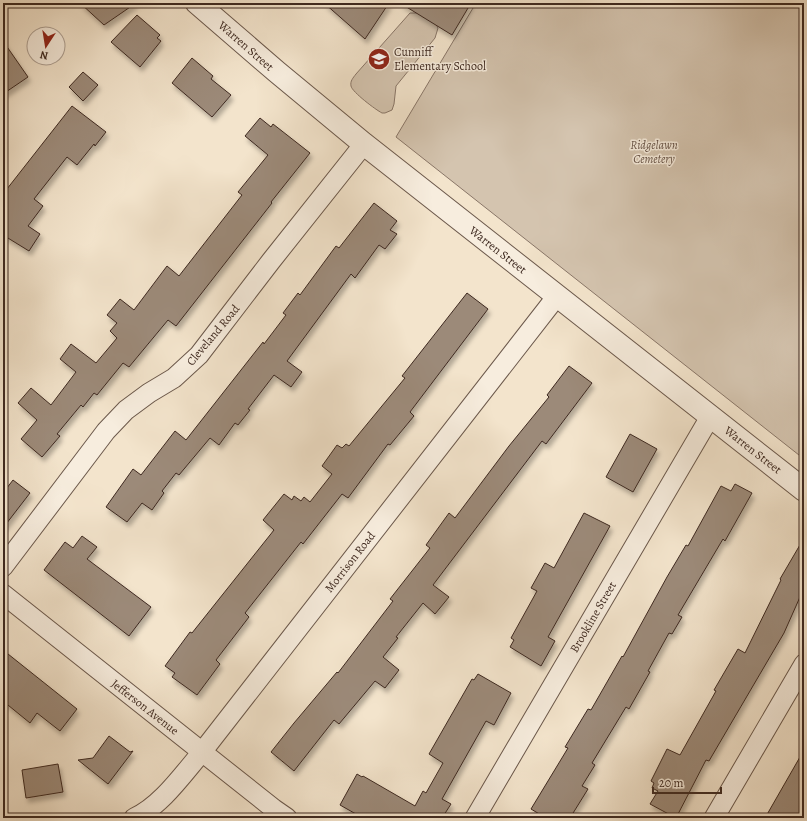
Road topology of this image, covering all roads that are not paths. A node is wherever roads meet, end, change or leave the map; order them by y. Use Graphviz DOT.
graph roads {
  1 [pos="197,3"];
  2 [pos="364,144"];
  3 [pos="557,296"];
  4 [pos="710,417"];
  5 [pos="804,490"];
  6 [pos="3,567"];
  7 [pos="3,594"];
  8 [pos="804,664"];
  9 [pos="202,752"];
  10 [pos="134,818"];
  11 [pos="287,818"];
  12 [pos="475,818"];
  13 [pos="714,818"];
  1 -- 2 [label="street, Warren Street"];
  2 -- 3 [label="street, Warren Street"];
  2 -- 6 [label="street, Cleveland Road"];
  3 -- 4 [label="street, Warren Street"];
  3 -- 9 [label="street, Morrison Road"];
  4 -- 5 [label="street, Warren Street"];
  4 -- 12 [label="street, Brookline Street"];
  7 -- 9 [label="street, Jefferson Avenue"];
  8 -- 13 [label="street"];
  9 -- 10 [label="street, Morrison Road"];
  9 -- 11 [label="street, Jefferson Avenue"];
}
